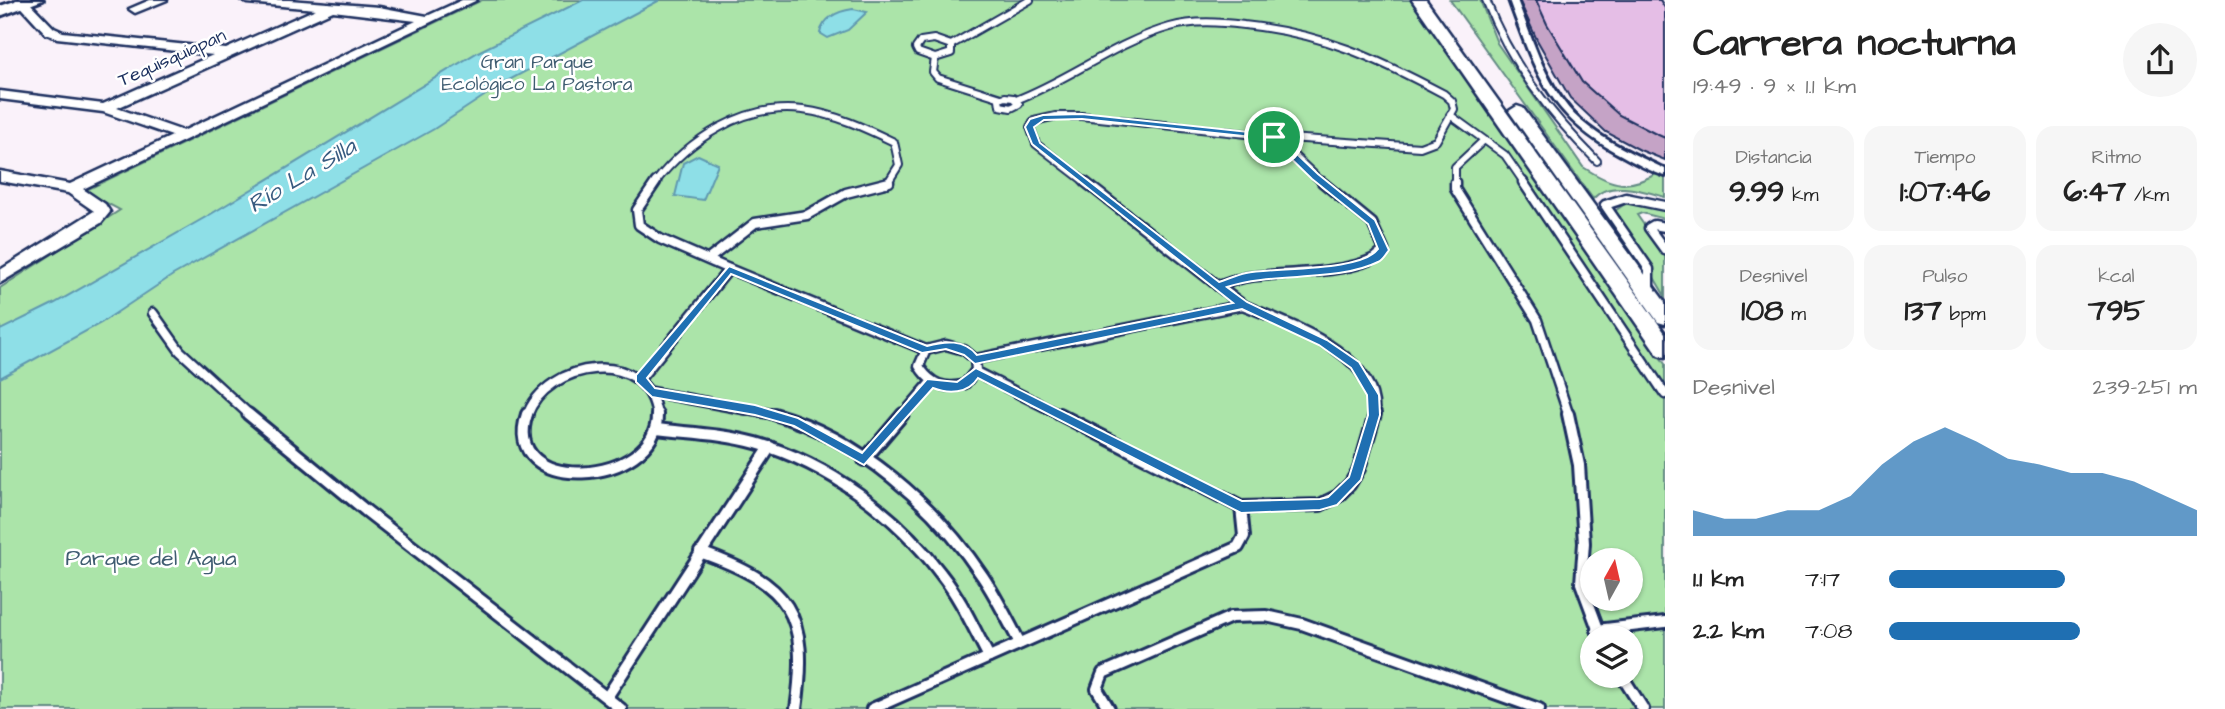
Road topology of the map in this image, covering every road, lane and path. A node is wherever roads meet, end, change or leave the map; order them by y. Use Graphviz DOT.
graph roads {
  1 [pos="161,0"];
  2 [pos="247,0"];
  3 [pos="471,0"];
  4 [pos="1030,0"];
  5 [pos="1419,0"];
  6 [pos="1437,0"];
  7 [pos="1486,0"];
  8 [pos="1513,0"];
  9 [pos="26,1"];
  10 [pos="331,7"];
  11 [pos="135,9"];
  12 [pos="0,11"];
  13 [pos="427,20"];
  14 [pos="951,45"];
  15 [pos="229,54"];
  16 [pos="935,58"];
  17 [pos="0,95"];
  18 [pos="105,108"];
  19 [pos="1450,115"];
  20 [pos="184,136"];
  21 [pos="1274,137"];
  22 [pos="1483,141"];
  23 [pos="1597,161"];
  24 [pos="1665,173"];
  25 [pos="0,176"];
  26 [pos="72,189"];
  27 [pos="1665,206"];
  28 [pos="1665,227"];
  29 [pos="1665,250"];
  30 [pos="710,258"];
  31 [pos="729,269"];
  32 [pos="0,277"];
  33 [pos="1218,286"];
  34 [pos="1648,293"];
  35 [pos="1243,305"];
  36 [pos="153,313"];
  37 [pos="1665,317"];
  38 [pos="1665,349"];
  39 [pos="926,350"];
  40 [pos="975,359"];
  41 [pos="976,372"];
  42 [pos="640,379"];
  43 [pos="931,382"];
  44 [pos="652,392"];
  45 [pos="1665,394"];
  46 [pos="656,429"];
  47 [pos="770,447"];
  48 [pos="864,460"];
  49 [pos="1241,507"];
  50 [pos="700,552"];
  51 [pos="1665,622"];
  52 [pos="1596,625"];
  53 [pos="1643,626"];
  54 [pos="1020,643"];
  55 [pos="989,657"];
  56 [pos="1630,688"];
  57 [pos="607,697"];
  58 [pos="621,709"];
  59 [pos="796,709"];
  60 [pos="872,709"];
  61 [pos="1110,709"];
  62 [pos="1539,709"];
  63 [pos="1643,709"];
  1 -- 11 [label="street"];
  2 -- 10 [label="street"];
  3 -- 13 [label="street"];
  4 -- 14 [label="lane"];
  5 -- 38 [label="street"];
  6 -- 34 [label="street"];
  7 -- 23 [label="lane"];
  8 -- 24 [label="street"];
  9 -- 12 [label="main road"];
  9 -- 15 [label="street"];
  10 -- 13 [label="street"];
  10 -- 15 [label="street, Tequisquiapan"];
  13 -- 20 [label="street"];
  14 -- 16 [label="lane"];
  14 -- 16 [label="lane"];
  15 -- 18 [label="street, Tequisquiapan"];
  16 -- 19 [label="lane"];
  17 -- 18 [label="street"];
  18 -- 20 [label="street"];
  19 -- 21 [label="lane"];
  19 -- 22 [label="lane"];
  20 -- 26 [label="street"];
  21 -- 33 [label="lane"];
  21 -- 33 [label="lane"];
  22 -- 45 [label="lane"];
  22 -- 52 [label="lane"];
  25 -- 26 [label="street"];
  26 -- 32 [label="street"];
  27 -- 34 [label="lane"];
  28 -- 29 [label="lane"];
  30 -- 30 [label="lane"];
  30 -- 31 [label="lane"];
  31 -- 39 [label="lane"];
  31 -- 42 [label="lane"];
  33 -- 35 [label="lane"];
  34 -- 37 [label="street"];
  35 -- 40 [label="lane"];
  35 -- 49 [label="lane"];
  36 -- 57 [label="lane"];
  39 -- 40 [label="lane"];
  39 -- 43 [label="lane"];
  40 -- 41 [label="lane"];
  41 -- 43 [label="lane"];
  41 -- 49 [label="lane"];
  42 -- 44 [label="lane"];
  42 -- 46 [label="lane"];
  43 -- 48 [label="lane"];
  44 -- 46 [label="lane"];
  44 -- 48 [label="lane"];
  46 -- 47 [label="lane"];
  47 -- 50 [label="lane"];
  47 -- 55 [label="lane"];
  48 -- 54 [label="lane"];
  49 -- 54 [label="lane"];
  50 -- 57 [label="lane"];
  50 -- 59 [label="lane"];
  51 -- 53 [label="lane"];
  54 -- 55 [label="lane"];
  55 -- 60 [label="lane"];
  56 -- 63 [label="lane"];
  57 -- 58 [label="lane"];
  61 -- 62 [label="lane"];
}
